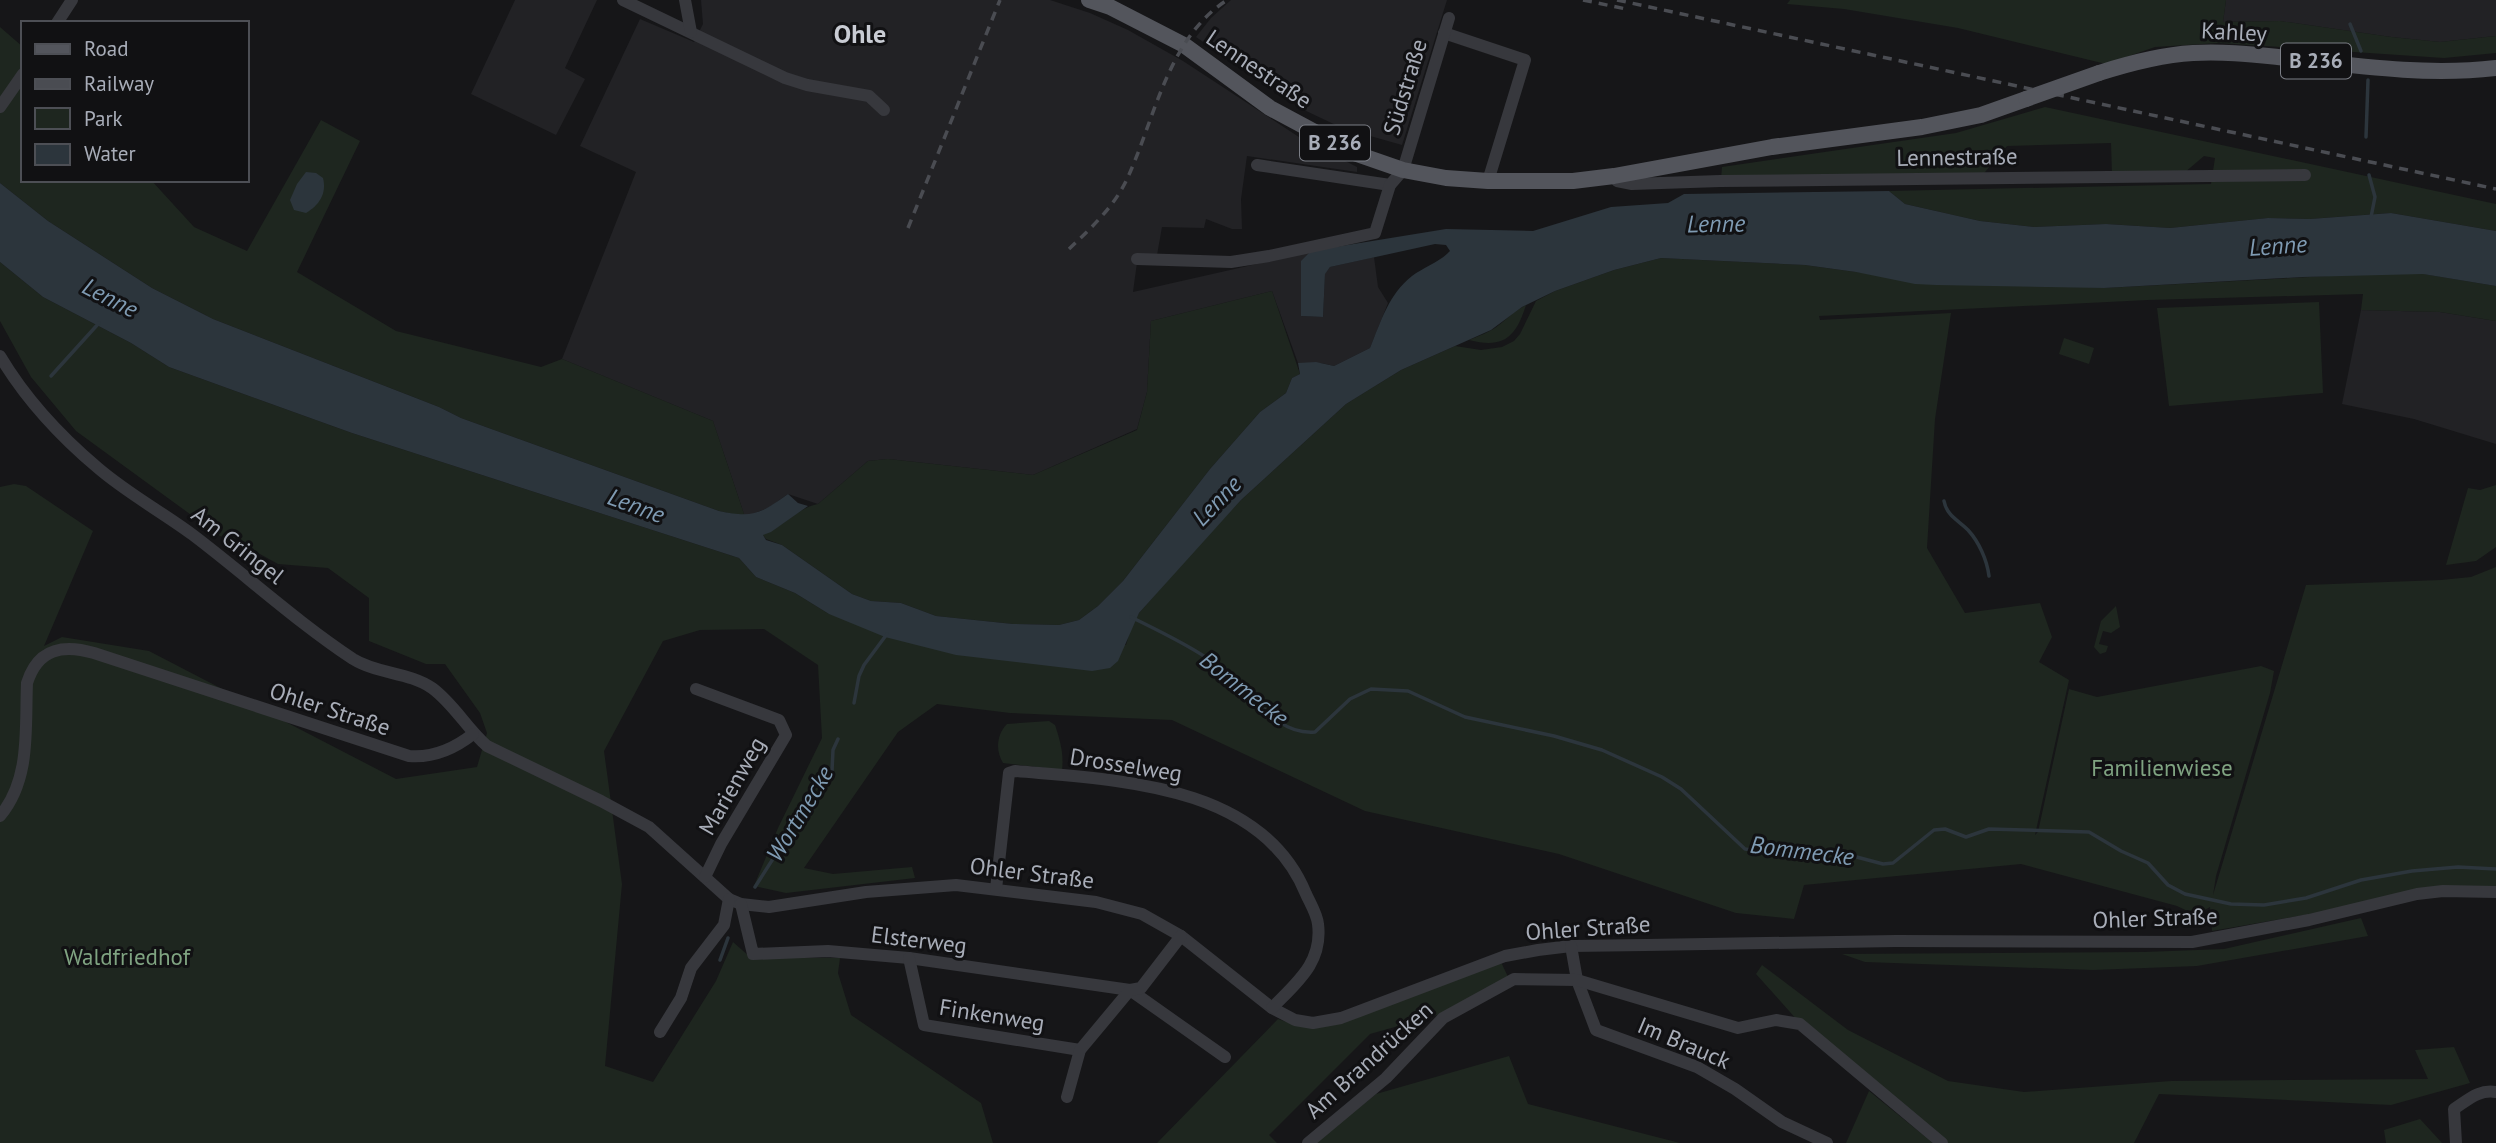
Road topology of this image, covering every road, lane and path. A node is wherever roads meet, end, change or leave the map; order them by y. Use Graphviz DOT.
graph roads {
  1 [pos="72,0"];
  2 [pos="623,0"];
  3 [pos="685,0"];
  4 [pos="1089,0"];
  5 [pos="1449,18"];
  6 [pos="58,21"];
  7 [pos="691,32"];
  8 [pos="1444,33"];
  9 [pos="2496,68"];
  10 [pos="21,77"];
  11 [pos="2026,99"];
  12 [pos="0,107"];
  13 [pos="884,110"];
  14 [pos="1257,165"];
  15 [pos="1403,170"];
  16 [pos="1614,176"];
  17 [pos="2305,176"];
  18 [pos="1488,181"];
  19 [pos="1390,185"];
  20 [pos="1137,260"];
  21 [pos="0,356"];
  22 [pos="696,690"];
  23 [pos="473,734"];
  24 [pos="0,816"];
  25 [pos="705,877"];
  26 [pos="996,889"];
  27 [pos="2496,892"];
  28 [pos="735,901"];
  29 [pos="1181,936"];
  30 [pos="1571,946"];
  31 [pos="909,958"];
  32 [pos="1577,980"];
  33 [pos="1130,990"];
  34 [pos="1272,1008"];
  35 [pos="660,1032"];
  36 [pos="1080,1050"];
  37 [pos="1225,1057"];
  38 [pos="2496,1092"];
  39 [pos="1068,1097"];
  40 [pos="1308,1143"];
  41 [pos="1827,1143"];
  42 [pos="1942,1143"];
  43 [pos="2456,1143"];
  1 -- 6 [label="street"];
  2 -- 7 [label="street"];
  3 -- 7 [label="street"];
  4 -- 15 [label="main road, Lennestraße / B 236"];
  5 -- 8 [label="street, Südstraße"];
  7 -- 13 [label="street"];
  8 -- 15 [label="street, Südstraße"];
  8 -- 18 [label="street"];
  9 -- 11 [label="main road, Kahley / B 236, bridge"];
  10 -- 12 [label="street"];
  11 -- 16 [label="main road, Lennestraße / B 236"];
  14 -- 19 [label="street"];
  15 -- 18 [label="main road, Lennestraße / B 236"];
  15 -- 19 [label="street"];
  16 -- 17 [label="street, Lennestraße"];
  16 -- 18 [label="main road, Lennestraße / B 236"];
  19 -- 20 [label="street"];
  21 -- 23 [label="street, Am Gringel"];
  22 -- 25 [label="street, Marienweg"];
  23 -- 24 [label="street, Ohler Straße"];
  23 -- 25 [label="street"];
  25 -- 28 [label="street"];
  26 -- 28 [label="street, Ohler Straße"];
  26 -- 29 [label="street, Ohler Straße"];
  26 -- 34 [label="street, Drosselweg"];
  27 -- 30 [label="street, Ohler Straße"];
  28 -- 31 [label="street, Elsterweg"];
  28 -- 35 [label="street"];
  29 -- 33 [label="street"];
  29 -- 34 [label="street, Ohler Straße"];
  30 -- 32 [label="street, Im Brauck"];
  30 -- 34 [label="street, Ohler Straße"];
  31 -- 33 [label="street, Elsterweg"];
  31 -- 36 [label="street, Finkenweg"];
  32 -- 40 [label="street, Am Brandrücken"];
  32 -- 41 [label="street, Im Brauck"];
  32 -- 42 [label="street, Am Brandrücken"];
  33 -- 36 [label="street"];
  33 -- 37 [label="street"];
  36 -- 39 [label="street"];
  38 -- 43 [label="street"];
}
